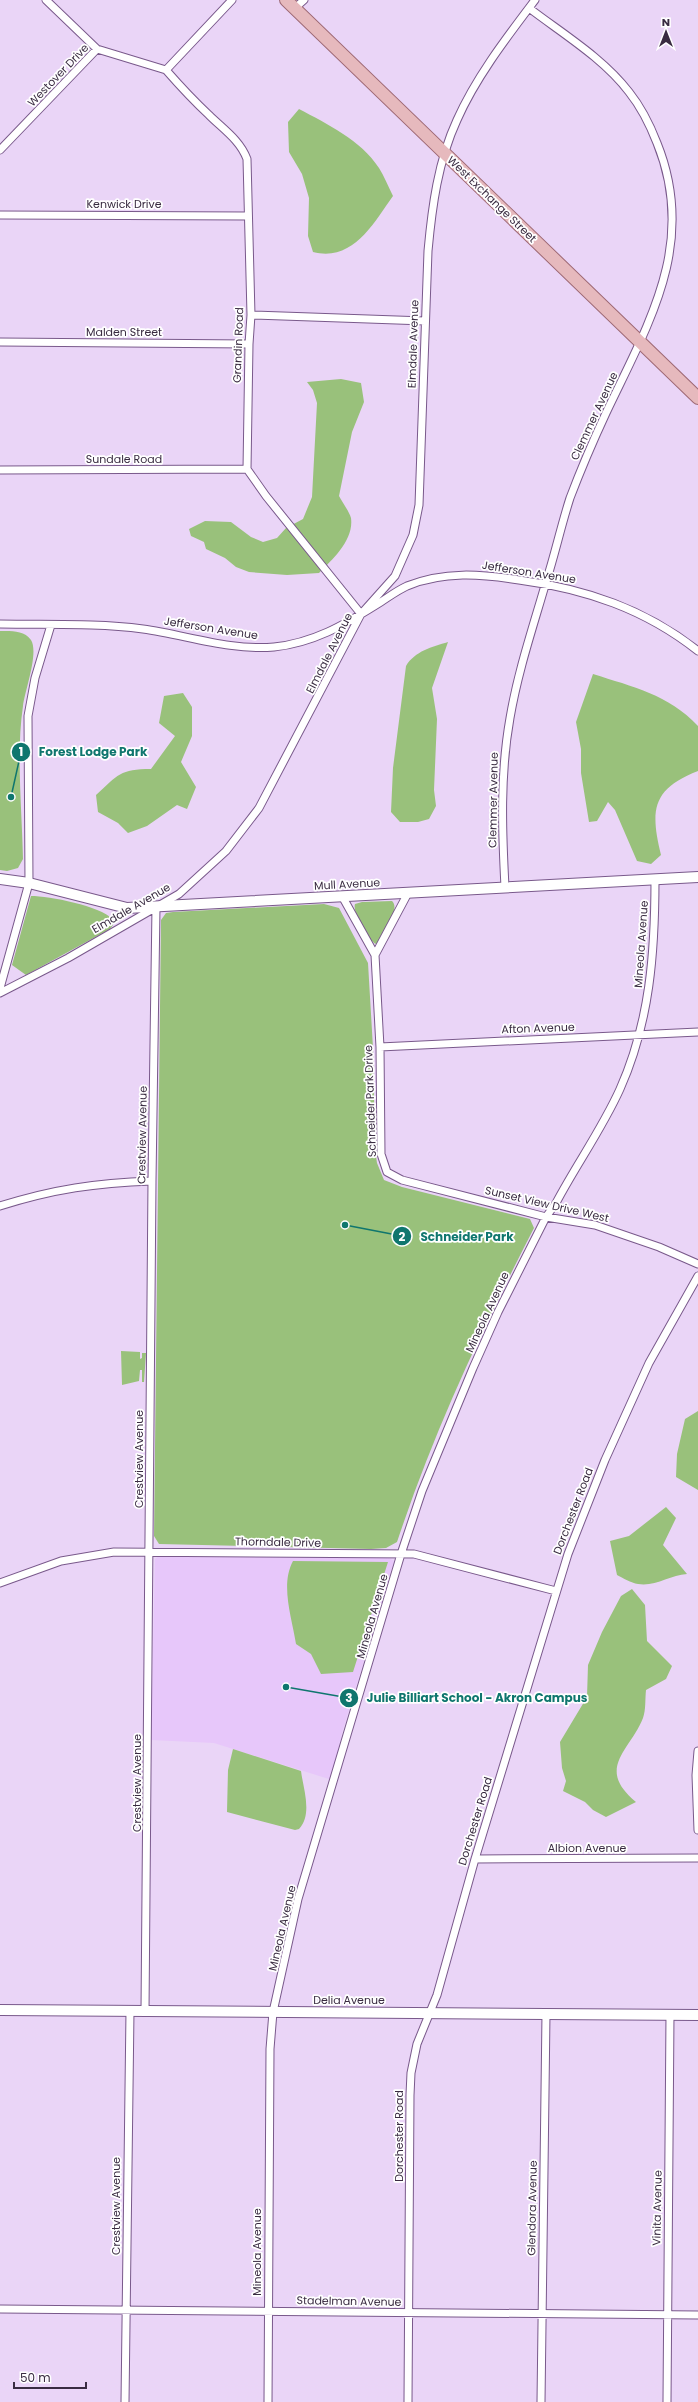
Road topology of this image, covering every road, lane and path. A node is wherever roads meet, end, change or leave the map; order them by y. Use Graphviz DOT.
graph roads {
  1 [pos="46,0"];
  2 [pos="232,0"];
  3 [pos="286,0"];
  4 [pos="536,0"];
  5 [pos="299,4"];
  6 [pos="529,8"];
  7 [pos="97,49"];
  8 [pos="166,70"];
  9 [pos="0,150"];
  10 [pos="445,153"];
  11 [pos="0,214"];
  12 [pos="248,216"];
  13 [pos="251,315"];
  14 [pos="425,321"];
  15 [pos="0,342"];
  16 [pos="641,343"];
  17 [pos="249,344"];
  18 [pos="698,398"];
  19 [pos="247,469"];
  20 [pos="0,470"];
  21 [pos="546,584"];
  22 [pos="361,614"];
  23 [pos="0,624"];
  24 [pos="51,625"];
  25 [pos="698,651"];
  26 [pos="698,877"];
  27 [pos="0,879"];
  28 [pos="655,879"];
  29 [pos="29,883"];
  30 [pos="505,887"];
  31 [pos="408,893"];
  32 [pos="342,896"];
  33 [pos="156,906"];
  34 [pos="375,955"];
  35 [pos="0,988"];
  36 [pos="0,993"];
  37 [pos="698,1032"];
  38 [pos="640,1034"];
  39 [pos="380,1047"];
  40 [pos="152,1182"];
  41 [pos="458,1194"];
  42 [pos="0,1206"];
  43 [pos="546,1217"];
  44 [pos="698,1264"];
  45 [pos="698,1276"];
  46 [pos="149,1550"];
  47 [pos="401,1554"];
  48 [pos="0,1584"];
  49 [pos="556,1591"];
  50 [pos="698,1751"];
  51 [pos="698,1830"];
  52 [pos="698,1858"];
  53 [pos="475,1859"];
  54 [pos="0,2010"];
  55 [pos="130,2011"];
  56 [pos="146,2011"];
  57 [pos="273,2012"];
  58 [pos="430,2013"];
  59 [pos="546,2014"];
  60 [pos="670,2014"];
  61 [pos="698,2014"];
  62 [pos="0,2309"];
  63 [pos="126,2309"];
  64 [pos="268,2311"];
  65 [pos="409,2313"];
  66 [pos="541,2313"];
  67 [pos="667,2314"];
  68 [pos="698,2315"];
  69 [pos="125,2402"];
  70 [pos="268,2402"];
  71 [pos="408,2402"];
  72 [pos="541,2402"];
  73 [pos="667,2402"];
  1 -- 7 [label="street"];
  2 -- 8 [label="street"];
  3 -- 5 [label="main road, West Exchange Street"];
  4 -- 6 [label="street, Elmdale Avenue"];
  5 -- 10 [label="main road, West Exchange Street"];
  6 -- 10 [label="street, Elmdale Avenue"];
  6 -- 16 [label="street, Clemmer Avenue"];
  7 -- 8 [label="street, Westover Drive"];
  7 -- 9 [label="street, Westover Drive"];
  8 -- 12 [label="street, Grandin Road"];
  10 -- 14 [label="street, Elmdale Avenue"];
  10 -- 16 [label="main road, West Exchange Street"];
  11 -- 12 [label="street, Kenwick Drive"];
  12 -- 13 [label="street, Grandin Road"];
  13 -- 14 [label="street"];
  13 -- 17 [label="street, Grandin Road"];
  14 -- 22 [label="street, Elmdale Avenue"];
  15 -- 17 [label="street, Malden Street"];
  16 -- 18 [label="main road, West Exchange Street"];
  16 -- 21 [label="street, Clemmer Avenue"];
  17 -- 19 [label="street, Grandin Road"];
  19 -- 20 [label="street, Sundale Road"];
  19 -- 22 [label="street"];
  21 -- 22 [label="street, Jefferson Avenue"];
  21 -- 25 [label="street, Jefferson Avenue"];
  21 -- 30 [label="street, Clemmer Avenue"];
  22 -- 24 [label="street, Jefferson Avenue"];
  22 -- 33 [label="street, Elmdale Avenue"];
  23 -- 24 [label="street, Jefferson Avenue"];
  24 -- 29 [label="street"];
  26 -- 28 [label="street, Mull Avenue"];
  27 -- 29 [label="street, Mull Avenue"];
  28 -- 30 [label="street, Mull Avenue"];
  28 -- 38 [label="street, Mineola Avenue"];
  29 -- 33 [label="street, Mull Avenue"];
  29 -- 35 [label="street"];
  30 -- 31 [label="street, Mull Avenue"];
  31 -- 32 [label="street, Mull Avenue"];
  31 -- 34 [label="street"];
  32 -- 33 [label="street, Mull Avenue"];
  32 -- 34 [label="street, Schneider Park Drive"];
  33 -- 36 [label="street, Elmdale Avenue"];
  33 -- 40 [label="street, Crestview Avenue"];
  34 -- 39 [label="street, Schneider Park Drive"];
  37 -- 38 [label="street, Afton Avenue"];
  38 -- 39 [label="street, Afton Avenue"];
  38 -- 43 [label="street, Mineola Avenue"];
  39 -- 41 [label="street, Schneider Park Drive"];
  40 -- 42 [label="street"];
  40 -- 46 [label="street, Crestview Avenue"];
  41 -- 43 [label="street, Sunset View Drive West"];
  43 -- 44 [label="street, Sunset View Drive West"];
  43 -- 47 [label="street, Mineola Avenue"];
  45 -- 49 [label="street, Dorchester Road"];
  46 -- 47 [label="street, Thorndale Drive"];
  46 -- 48 [label="street, Thorndale Drive"];
  46 -- 56 [label="street, Crestview Avenue"];
  47 -- 49 [label="street, Thorndale Drive"];
  47 -- 57 [label="street, Mineola Avenue"];
  49 -- 53 [label="street, Dorchester Road"];
  50 -- 51 [label="street"];
  52 -- 53 [label="street, Albion Avenue"];
  53 -- 58 [label="street, Dorchester Road"];
  54 -- 55 [label="street, Delia Avenue"];
  55 -- 56 [label="street, Delia Avenue"];
  55 -- 63 [label="street, Crestview Avenue"];
  56 -- 57 [label="street, Delia Avenue"];
  57 -- 58 [label="street, Delia Avenue"];
  57 -- 64 [label="street, Mineola Avenue"];
  58 -- 59 [label="street, Delia Avenue"];
  58 -- 65 [label="street, Dorchester Road"];
  59 -- 60 [label="street, Delia Avenue"];
  59 -- 66 [label="street, Glendora Avenue"];
  60 -- 61 [label="street, Delia Avenue"];
  60 -- 67 [label="street, Vinita Avenue"];
  62 -- 63 [label="street, Stadelman Avenue"];
  63 -- 64 [label="street, Stadelman Avenue"];
  63 -- 69 [label="street, Crestview Avenue"];
  64 -- 65 [label="street, Stadelman Avenue"];
  64 -- 70 [label="street, Mineola Avenue"];
  65 -- 66 [label="street, Stadelman Avenue"];
  65 -- 71 [label="street, Dorchester Road"];
  66 -- 67 [label="street, Stadelman Avenue"];
  66 -- 72 [label="street, Glendora Avenue"];
  67 -- 68 [label="street, Stadelman Avenue"];
  67 -- 73 [label="street, Vinita Avenue"];
}
